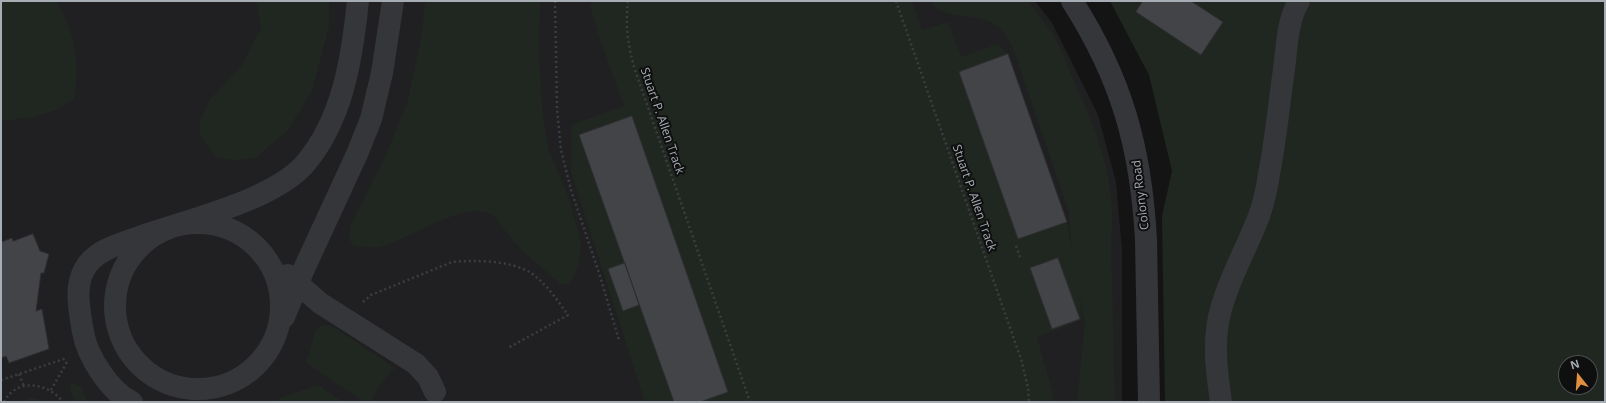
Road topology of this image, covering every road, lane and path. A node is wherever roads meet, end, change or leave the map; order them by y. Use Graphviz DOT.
graph roads {
  1 [pos="358,1"];
  2 [pos="393,1"];
  3 [pos="555,1"];
  4 [pos="628,1"];
  5 [pos="896,1"];
  6 [pos="1072,1"];
  7 [pos="1299,1"];
  8 [pos="168,227"];
  9 [pos="1016,246"];
  10 [pos="264,254"];
  11 [pos="1020,257"];
  12 [pos="298,284"];
  13 [pos="361,305"];
  14 [pos="279,330"];
  15 [pos="619,340"];
  16 [pos="508,348"];
  17 [pos="19,374"];
  18 [pos="1,380"];
  19 [pos="225,384"];
  20 [pos="24,386"];
  21 [pos="51,390"];
  22 [pos="435,392"];
  23 [pos="4,402"];
  24 [pos="63,402"];
  25 [pos="132,402"];
  26 [pos="173,402"];
  27 [pos="750,402"];
  28 [pos="1029,402"];
  29 [pos="1149,402"];
  30 [pos="1221,402"];
  1 -- 8 [label="street"];
  2 -- 12 [label="street"];
  3 -- 15 [label="path"];
  4 -- 27 [label="path, Stuart P. Allen Track"];
  5 -- 28 [label="path, Stuart P. Allen Track"];
  6 -- 29 [label="street, Colony Road"];
  7 -- 30 [label="street"];
  8 -- 10 [label="street"];
  8 -- 19 [label="street"];
  8 -- 25 [label="street"];
  9 -- 11 [label="path"];
  10 -- 12 [label="street"];
  10 -- 14 [label="street"];
  12 -- 14 [label="street"];
  12 -- 22 [label="street"];
  13 -- 16 [label="path"];
  14 -- 19 [label="street"];
  17 -- 18 [label="path"];
  17 -- 20 [label="path"];
  17 -- 21 [label="path"];
  19 -- 26 [label="street"];
  20 -- 21 [label="path"];
  20 -- 23 [label="path"];
  21 -- 24 [label="path"];
}
